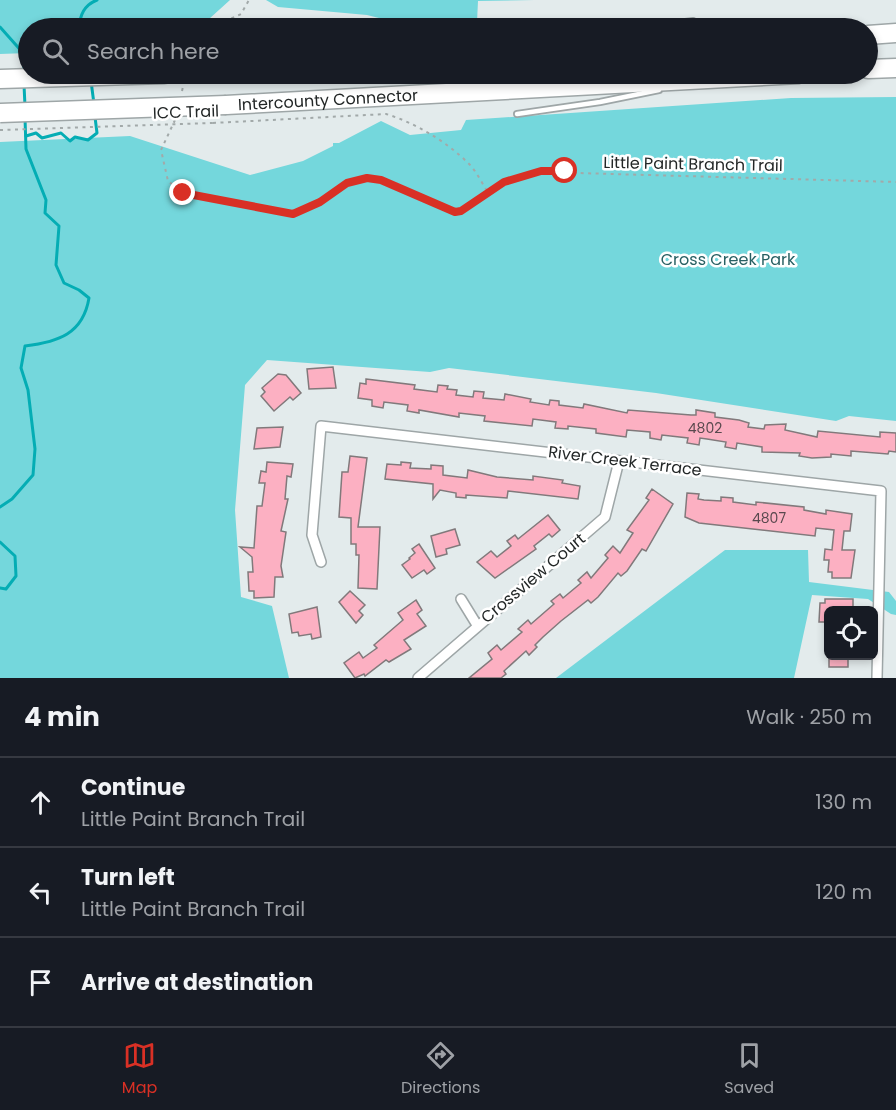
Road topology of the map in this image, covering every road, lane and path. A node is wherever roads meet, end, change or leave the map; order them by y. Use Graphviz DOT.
graph roads {
  1 [pos="249,0"];
  2 [pos="233,18"];
  3 [pos="896,33"];
  4 [pos="878,34"];
  5 [pos="896,68"];
  6 [pos="878,69"];
  7 [pos="18,78"];
  8 [pos="0,79"];
  9 [pos="184,84"];
  10 [pos="614,84"];
  11 [pos="683,84"];
  12 [pos="181,96"];
  13 [pos="0,113"];
  14 [pos="516,114"];
  15 [pos="176,118"];
  16 [pos="0,130"];
  17 [pos="896,182"];
  18 [pos="487,192"];
  19 [pos="619,461"];
  20 [pos="321,561"];
  21 [pos="461,599"];
  22 [pos="477,625"];
  23 [pos="418,678"];
  24 [pos="877,678"];
  1 -- 2 [label="path"];
  3 -- 4 [label="highway"];
  5 -- 6 [label="highway"];
  7 -- 8 [label="highway"];
  9 -- 12 [label="path"];
  10 -- 13 [label="highway, Intercounty Connector, bridge"];
  11 -- 14 [label="lane"];
  15 -- 18 [label="path, Little Paint Branch Trail"];
  16 -- 18 [label="path, ICC Trail, bridge"];
  17 -- 18 [label="path, Little Paint Branch Trail"];
  19 -- 20 [label="street, River Creek Terrace"];
  19 -- 22 [label="street, Crossview Court"];
  19 -- 24 [label="street, River Creek Terrace"];
  21 -- 22 [label="street"];
  22 -- 23 [label="street, Crossview Court"];
}
